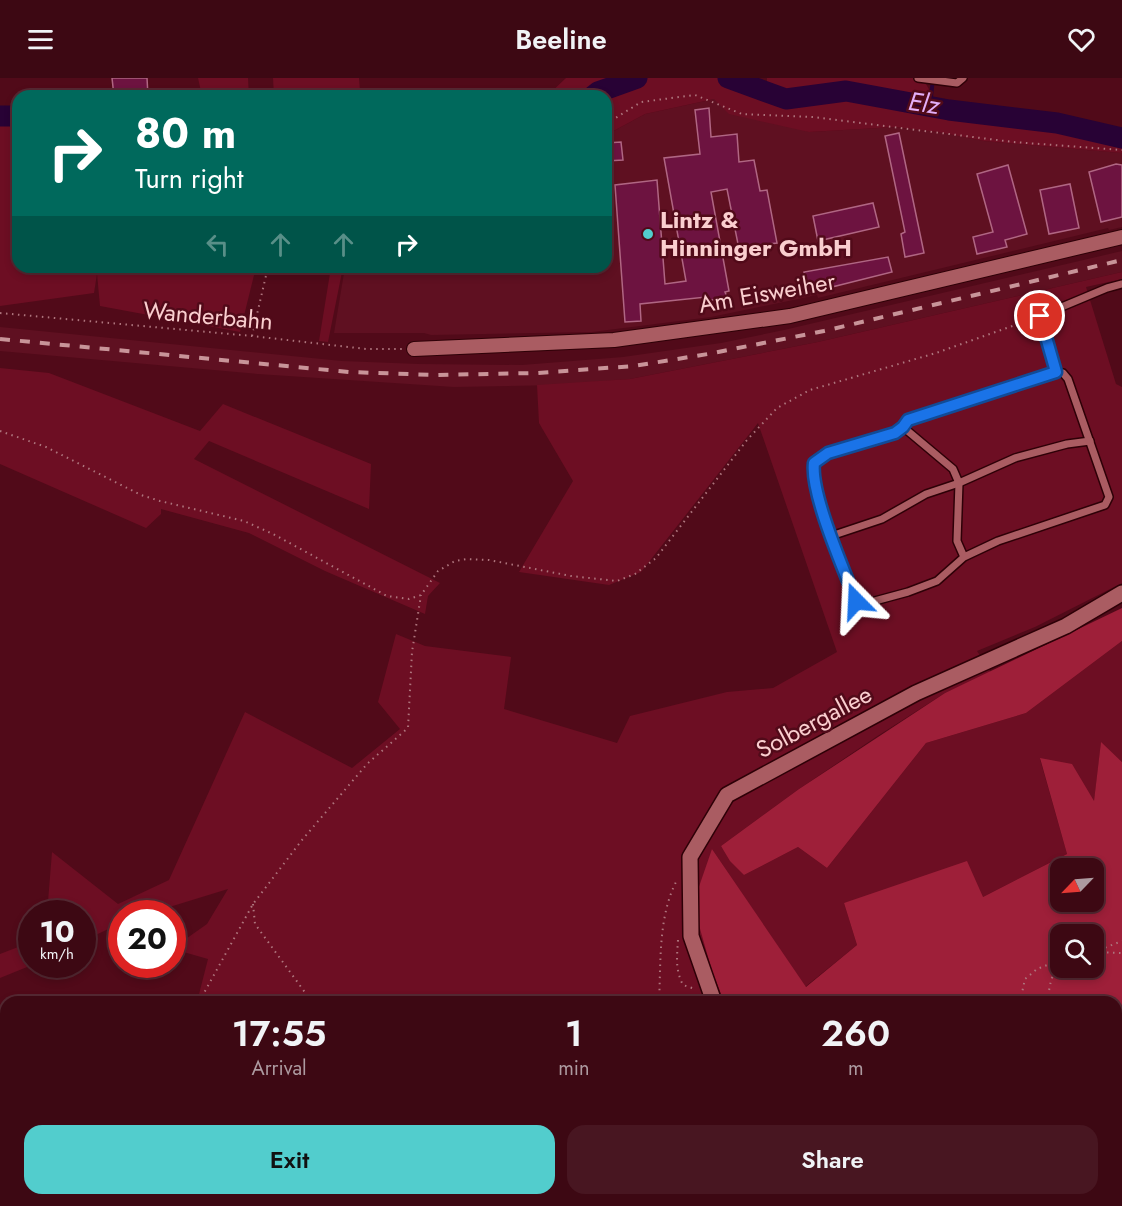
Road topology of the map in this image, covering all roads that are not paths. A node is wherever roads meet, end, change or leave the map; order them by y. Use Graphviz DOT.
graph roads {
  1 [pos="918,78"];
  2 [pos="963,78"];
  3 [pos="927,80"];
  4 [pos="1122,237"];
  5 [pos="1122,284"];
  6 [pos="414,349"];
  7 [pos="1056,372"];
  8 [pos="903,427"];
  9 [pos="1090,441"];
  10 [pos="959,483"];
  11 [pos="831,536"];
  12 [pos="964,557"];
  13 [pos="1122,593"];
  14 [pos="712,996"];
  1 -- 3 [label="lane"];
  2 -- 3 [label="lane"];
  4 -- 6 [label="street, Am Eisweiher"];
  5 -- 7 [label="lane"];
  7 -- 8 [label="lane"];
  7 -- 9 [label="lane"];
  8 -- 10 [label="lane"];
  8 -- 11 [label="lane"];
  9 -- 10 [label="lane"];
  9 -- 12 [label="lane"];
  10 -- 11 [label="lane"];
  10 -- 12 [label="lane"];
  11 -- 12 [label="lane"];
  13 -- 14 [label="street, Solbergallee"];
}
